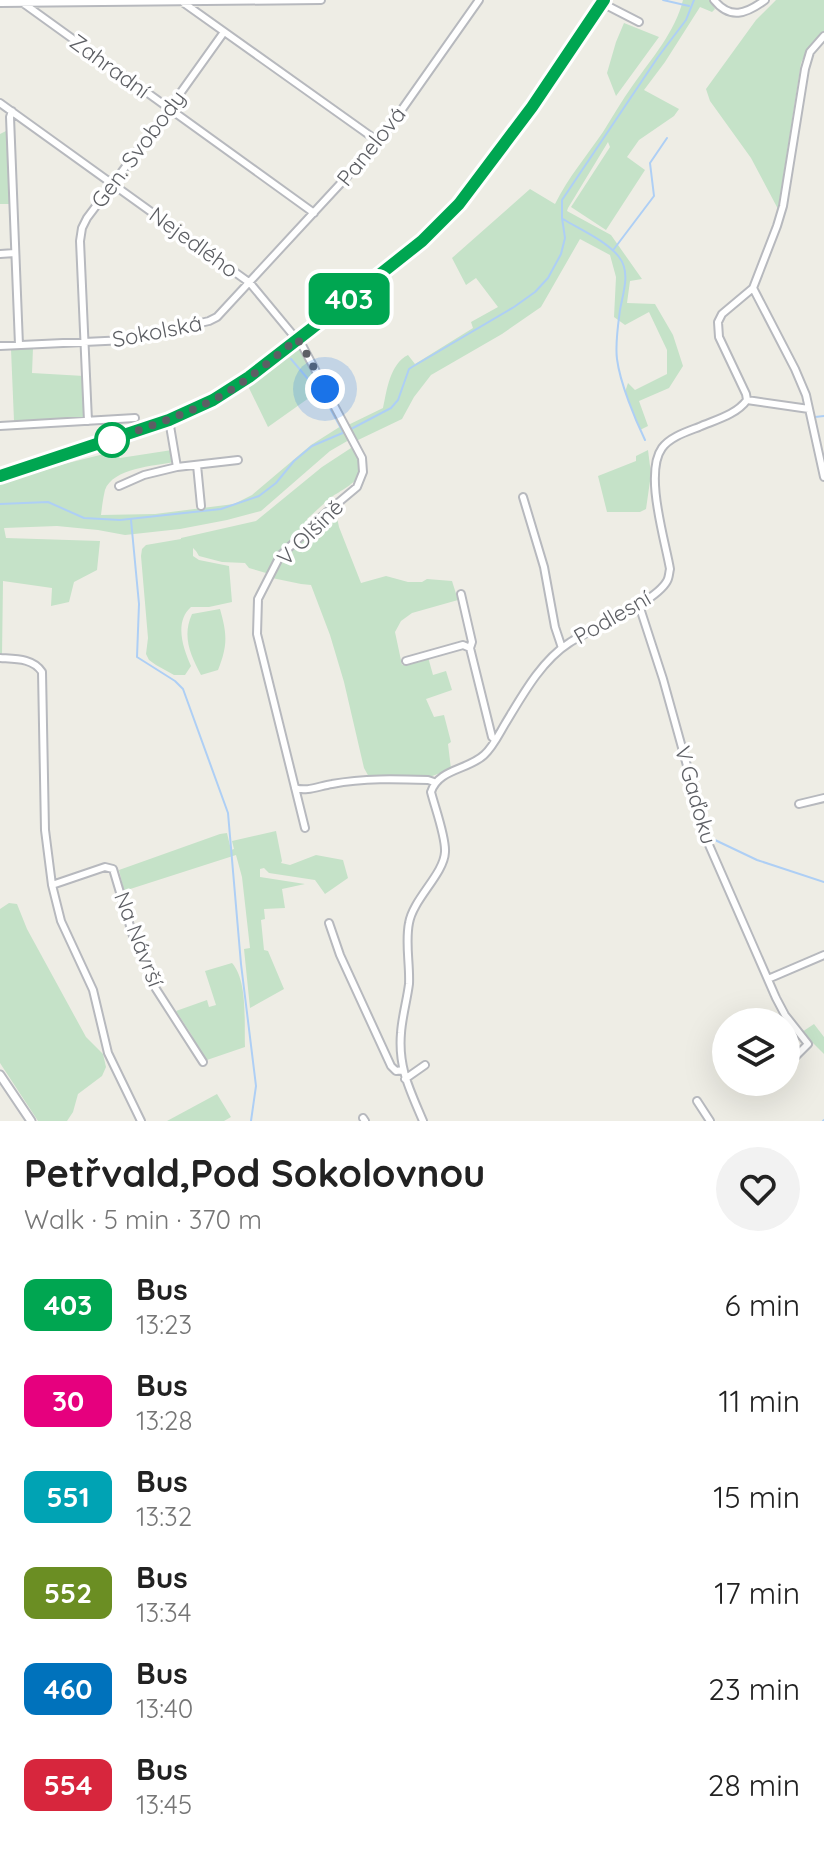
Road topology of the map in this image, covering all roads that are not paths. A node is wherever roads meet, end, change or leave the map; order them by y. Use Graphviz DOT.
graph roads {
  1 [pos="321,0"];
  2 [pos="714,0"];
  3 [pos="765,0"];
  4 [pos="181,1"];
  5 [pos="205,1"];
  6 [pos="475,1"];
  7 [pos="603,1"];
  8 [pos="0,3"];
  9 [pos="23,3"];
  10 [pos="200,14"];
  11 [pos="639,22"];
  12 [pos="224,32"];
  13 [pos="824,36"];
  14 [pos="0,103"];
  15 [pos="169,109"];
  16 [pos="12,111"];
  17 [pos="379,142"];
  18 [pos="113,185"];
  19 [pos="314,213"];
  20 [pos="15,253"];
  21 [pos="0,254"];
  22 [pos="250,283"];
  23 [pos="753,288"];
  24 [pos="297,339"];
  25 [pos="85,342"];
  26 [pos="19,345"];
  27 [pos="0,346"];
  28 [pos="747,400"];
  29 [pos="809,409"];
  30 [pos="135,418"];
  31 [pos="169,420"];
  32 [pos="88,421"];
  33 [pos="0,426"];
  34 [pos="238,460"];
  35 [pos="197,465"];
  36 [pos="177,467"];
  37 [pos="0,476"];
  38 [pos="824,477"];
  39 [pos="119,486"];
  40 [pos="523,497"];
  41 [pos="201,506"];
  42 [pos="461,594"];
  43 [pos="639,605"];
  44 [pos="470,648"];
  45 [pos="562,648"];
  46 [pos="0,658"];
  47 [pos="406,661"];
  48 [pos="495,740"];
  49 [pos="434,782"];
  50 [pos="295,788"];
  51 [pos="824,798"];
  52 [pos="799,804"];
  53 [pos="305,828"];
  54 [pos="52,885"];
  55 [pos="329,923"];
  56 [pos="824,955"];
  57 [pos="768,979"];
  58 [pos="782,1008"];
  59 [pos="800,1034"];
  60 [pos="800,1052"];
  61 [pos="203,1062"];
  62 [pos="425,1065"];
  63 [pos="403,1070"];
  64 [pos="0,1075"];
  65 [pos="405,1079"];
  66 [pos="697,1101"];
  67 [pos="31,1121"];
  68 [pos="141,1121"];
  69 [pos="423,1121"];
  70 [pos="710,1121"];
  1 -- 5 [label="street"];
  2 -- 3 [label="street"];
  4 -- 5 [label="street"];
  4 -- 9 [label="street"];
  4 -- 10 [label="street"];
  5 -- 10 [label="street"];
  6 -- 17 [label="street, Panelová"];
  7 -- 11 [label="street"];
  7 -- 24 [label="main road"];
  8 -- 9 [label="street"];
  9 -- 15 [label="street, Zahradní"];
  10 -- 12 [label="street"];
  12 -- 15 [label="street, Gen. Svobody"];
  12 -- 17 [label="street"];
  13 -- 23 [label="street"];
  14 -- 16 [label="street, Nejedlého"];
  15 -- 18 [label="street, Gen. Svobody"];
  15 -- 19 [label="street, Zahradní"];
  16 -- 18 [label="street, Nejedlého"];
  16 -- 20 [label="street"];
  17 -- 19 [label="street, Panelová"];
  18 -- 22 [label="street, Nejedlého"];
  18 -- 25 [label="street, Gen. Svobody"];
  19 -- 22 [label="street, Panelová"];
  20 -- 21 [label="street"];
  20 -- 26 [label="street"];
  22 -- 24 [label="street, Nejedlého"];
  22 -- 25 [label="street, Sokolská"];
  23 -- 28 [label="street"];
  23 -- 29 [label="street"];
  24 -- 31 [label="main road"];
  24 -- 50 [label="street, V Olšině"];
  25 -- 26 [label="street, Sokolská"];
  25 -- 32 [label="street, Gen. Svobody"];
  26 -- 27 [label="street, Sokolská"];
  28 -- 29 [label="street"];
  28 -- 43 [label="street, Podlesní"];
  29 -- 38 [label="street"];
  30 -- 32 [label="street"];
  31 -- 36 [label="street"];
  31 -- 37 [label="main road"];
  32 -- 33 [label="street"];
  34 -- 35 [label="street"];
  35 -- 36 [label="street"];
  35 -- 41 [label="street"];
  36 -- 39 [label="street"];
  40 -- 45 [label="street"];
  42 -- 44 [label="street"];
  43 -- 45 [label="street, Podlesní"];
  43 -- 57 [label="street, V Gaďoku"];
  44 -- 47 [label="street"];
  44 -- 48 [label="street"];
  45 -- 48 [label="street, Podlesní"];
  46 -- 54 [label="street"];
  48 -- 49 [label="street, Podlesní"];
  49 -- 50 [label="street"];
  49 -- 63 [label="street"];
  50 -- 53 [label="street, V Olšině"];
  51 -- 52 [label="street"];
  54 -- 61 [label="street, Na Návrší"];
  54 -- 68 [label="street"];
  55 -- 63 [label="street"];
  56 -- 57 [label="street"];
  57 -- 58 [label="street, V Gaďoku"];
  59 -- 60 [label="street, V Gaďoku"];
  62 -- 65 [label="street"];
  63 -- 65 [label="street"];
  64 -- 67 [label="street"];
  65 -- 69 [label="street"];
  66 -- 70 [label="street"];
}
